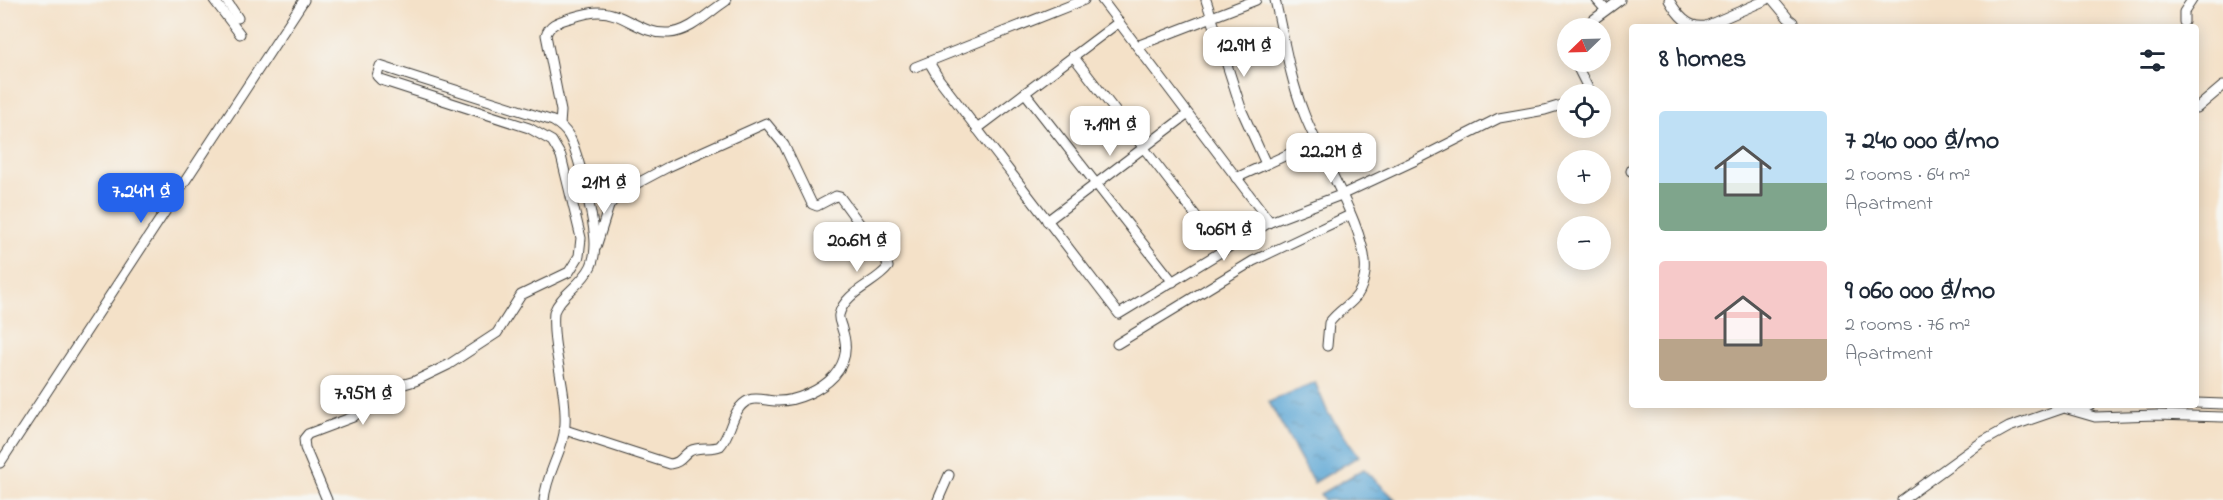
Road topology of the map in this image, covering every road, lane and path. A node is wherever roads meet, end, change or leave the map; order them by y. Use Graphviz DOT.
graph roads {
  1 [pos="214,0"];
  2 [pos="226,0"];
  3 [pos="304,0"];
  4 [pos="1084,0"];
  5 [pos="1102,0"];
  6 [pos="1206,0"];
  7 [pos="1256,0"];
  8 [pos="1275,0"];
  9 [pos="1597,0"];
  10 [pos="1620,0"];
  11 [pos="1669,0"];
  12 [pos="1766,0"];
  13 [pos="1773,0"];
  14 [pos="2192,0"];
  15 [pos="726,1"];
  16 [pos="1605,9"];
  17 [pos="1211,16"];
  18 [pos="238,18"];
  19 [pos="1594,18"];
  20 [pos="1119,22"];
  21 [pos="1793,22"];
  22 [pos="2184,22"];
  23 [pos="1691,24"];
  24 [pos="1709,24"];
  25 [pos="240,34"];
  26 [pos="1137,46"];
  27 [pos="1074,57"];
  28 [pos="928,62"];
  29 [pos="915,67"];
  30 [pos="2223,86"];
  31 [pos="1025,93"];
  32 [pos="1557,106"];
  33 [pos="2199,106"];
  34 [pos="1188,114"];
  35 [pos="560,125"];
  36 [pos="977,129"];
  37 [pos="1315,142"];
  38 [pos="1144,147"];
  39 [pos="1266,164"];
  40 [pos="579,166"];
  41 [pos="1236,178"];
  42 [pos="1097,185"];
  43 [pos="1341,195"];
  44 [pos="609,207"];
  45 [pos="1350,215"];
  46 [pos="1047,220"];
  47 [pos="1270,222"];
  48 [pos="595,249"];
  49 [pos="1223,251"];
  50 [pos="1173,282"];
  51 [pos="564,285"];
  52 [pos="1117,344"];
  53 [pos="1327,346"];
  54 [pos="2199,404"];
  55 [pos="2223,404"];
  56 [pos="2085,408"];
  57 [pos="2079,411"];
  58 [pos="2223,417"];
  59 [pos="565,430"];
  60 [pos="0,463"];
  61 [pos="948,475"];
  62 [pos="327,500"];
  63 [pos="544,500"];
  64 [pos="938,500"];
  65 [pos="1902,500"];
  1 -- 25 [label="street"];
  2 -- 18 [label="street"];
  3 -- 60 [label="street"];
  4 -- 28 [label="street"];
  5 -- 20 [label="street"];
  6 -- 17 [label="street"];
  7 -- 17 [label="street"];
  8 -- 37 [label="street"];
  9 -- 16 [label="street"];
  10 -- 16 [label="street"];
  11 -- 23 [label="street"];
  12 -- 24 [label="street"];
  13 -- 21 [label="street"];
  14 -- 22 [label="street"];
  15 -- 35 [label="street"];
  16 -- 19 [label="street"];
  17 -- 26 [label="street"];
  17 -- 39 [label="street"];
  20 -- 26 [label="street"];
  20 -- 27 [label="street"];
  26 -- 34 [label="street"];
  27 -- 31 [label="street"];
  27 -- 38 [label="street"];
  28 -- 29 [label="street"];
  28 -- 36 [label="street"];
  30 -- 33 [label="street"];
  31 -- 36 [label="street"];
  31 -- 42 [label="street"];
  32 -- 43 [label="street"];
  34 -- 38 [label="street"];
  34 -- 41 [label="street"];
  35 -- 40 [label="street"];
  35 -- 51 [label="street"];
  36 -- 46 [label="street"];
  37 -- 39 [label="street"];
  37 -- 43 [label="street"];
  38 -- 42 [label="street"];
  38 -- 49 [label="street"];
  39 -- 41 [label="street"];
  40 -- 44 [label="street"];
  40 -- 48 [label="street"];
  41 -- 47 [label="street"];
  42 -- 46 [label="street"];
  42 -- 50 [label="street"];
  43 -- 45 [label="street"];
  43 -- 47 [label="street"];
  44 -- 48 [label="street"];
  44 -- 59 [label="street"];
  45 -- 52 [label="street"];
  45 -- 53 [label="street"];
  46 -- 50 [label="street"];
  47 -- 49 [label="street"];
  48 -- 51 [label="street"];
  49 -- 50 [label="street"];
  51 -- 59 [label="street"];
  51 -- 62 [label="street"];
  54 -- 55 [label="street"];
  56 -- 57 [label="street"];
  57 -- 58 [label="street"];
  57 -- 65 [label="street"];
  59 -- 63 [label="street"];
  61 -- 64 [label="street"];
}
